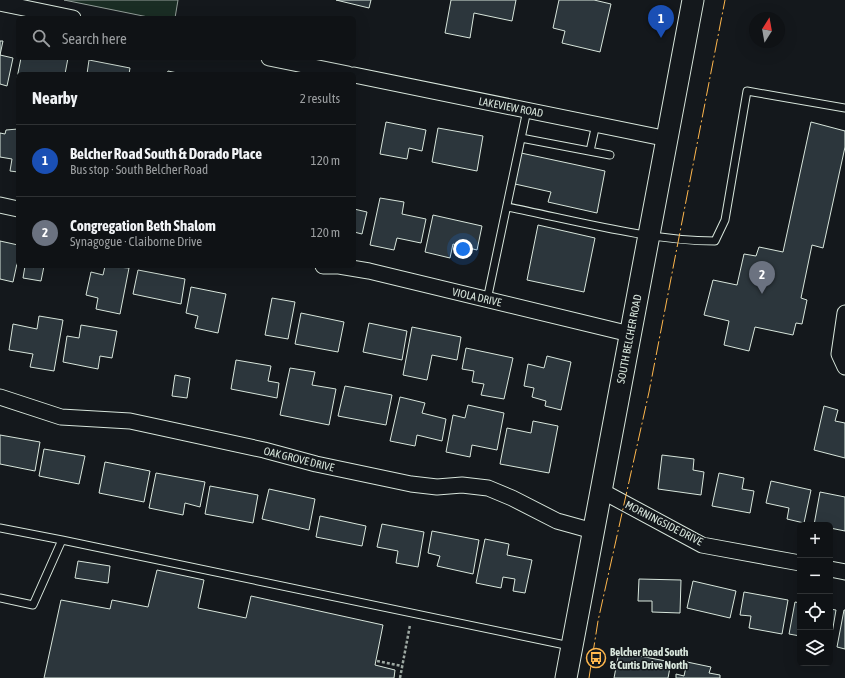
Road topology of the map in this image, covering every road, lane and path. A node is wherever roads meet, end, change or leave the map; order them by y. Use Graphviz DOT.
graph roads {
  1 [pos="693,0"];
  2 [pos="0,3"];
  3 [pos="63,16"];
  4 [pos="280,60"];
  5 [pos="338,72"];
  6 [pos="356,75"];
  7 [pos="845,108"];
  8 [pos="527,110"];
  9 [pos="596,124"];
  10 [pos="522,138"];
  11 [pos="668,139"];
  12 [pos="590,152"];
  13 [pos="610,155"];
  14 [pos="0,205"];
  15 [pos="507,207"];
  16 [pos="16,209"];
  17 [pos="649,235"];
  18 [pos="351,268"];
  19 [pos="488,300"];
  20 [pos="845,314"];
  21 [pos="630,334"];
  22 [pos="845,367"];
  23 [pos="0,397"];
  24 [pos="600,490"];
  25 [pos="0,528"];
  26 [pos="592,531"];
  27 [pos="62,540"];
  28 [pos="797,562"];
  29 [pos="833,570"];
  30 [pos="845,572"];
  31 [pos="0,598"];
  32 [pos="410,625"];
  33 [pos="572,646"];
  34 [pos="377,661"];
  35 [pos="402,666"];
  36 [pos="400,678"];
  37 [pos="566,678"];
  1 -- 11 [label="main road, SOUTH BELCHER ROAD"];
  2 -- 3 [label="street"];
  4 -- 5 [label="street"];
  6 -- 8 [label="street, LAKEVIEW ROAD"];
  7 -- 17 [label="lane"];
  8 -- 9 [label="street, LAKEVIEW ROAD"];
  8 -- 10 [label="lane"];
  9 -- 11 [label="street, LAKEVIEW ROAD"];
  9 -- 12 [label="lane"];
  10 -- 12 [label="lane"];
  10 -- 15 [label="lane"];
  11 -- 17 [label="main road, SOUTH BELCHER ROAD"];
  12 -- 13 [label="lane"];
  14 -- 16 [label="street"];
  15 -- 17 [label="lane"];
  15 -- 19 [label="lane"];
  17 -- 21 [label="main road, SOUTH BELCHER ROAD"];
  18 -- 19 [label="street, VIOLA DRIVE"];
  19 -- 21 [label="street, VIOLA DRIVE"];
  20 -- 22 [label="street"];
  21 -- 24 [label="main road, SOUTH BELCHER ROAD"];
  23 -- 26 [label="street, OAK GROVE DRIVE"];
  24 -- 26 [label="main road, SOUTH BELCHER ROAD"];
  24 -- 28 [label="street, MORNINGSIDE DRIVE"];
  25 -- 27 [label="lane"];
  26 -- 33 [label="main road, SOUTH BELCHER ROAD"];
  27 -- 31 [label="lane"];
  27 -- 33 [label="lane"];
  29 -- 30 [label="street"];
  32 -- 35 [label="path"];
  33 -- 37 [label="main road, SOUTH BELCHER ROAD"];
  34 -- 35 [label="path"];
  35 -- 36 [label="path"];
}
